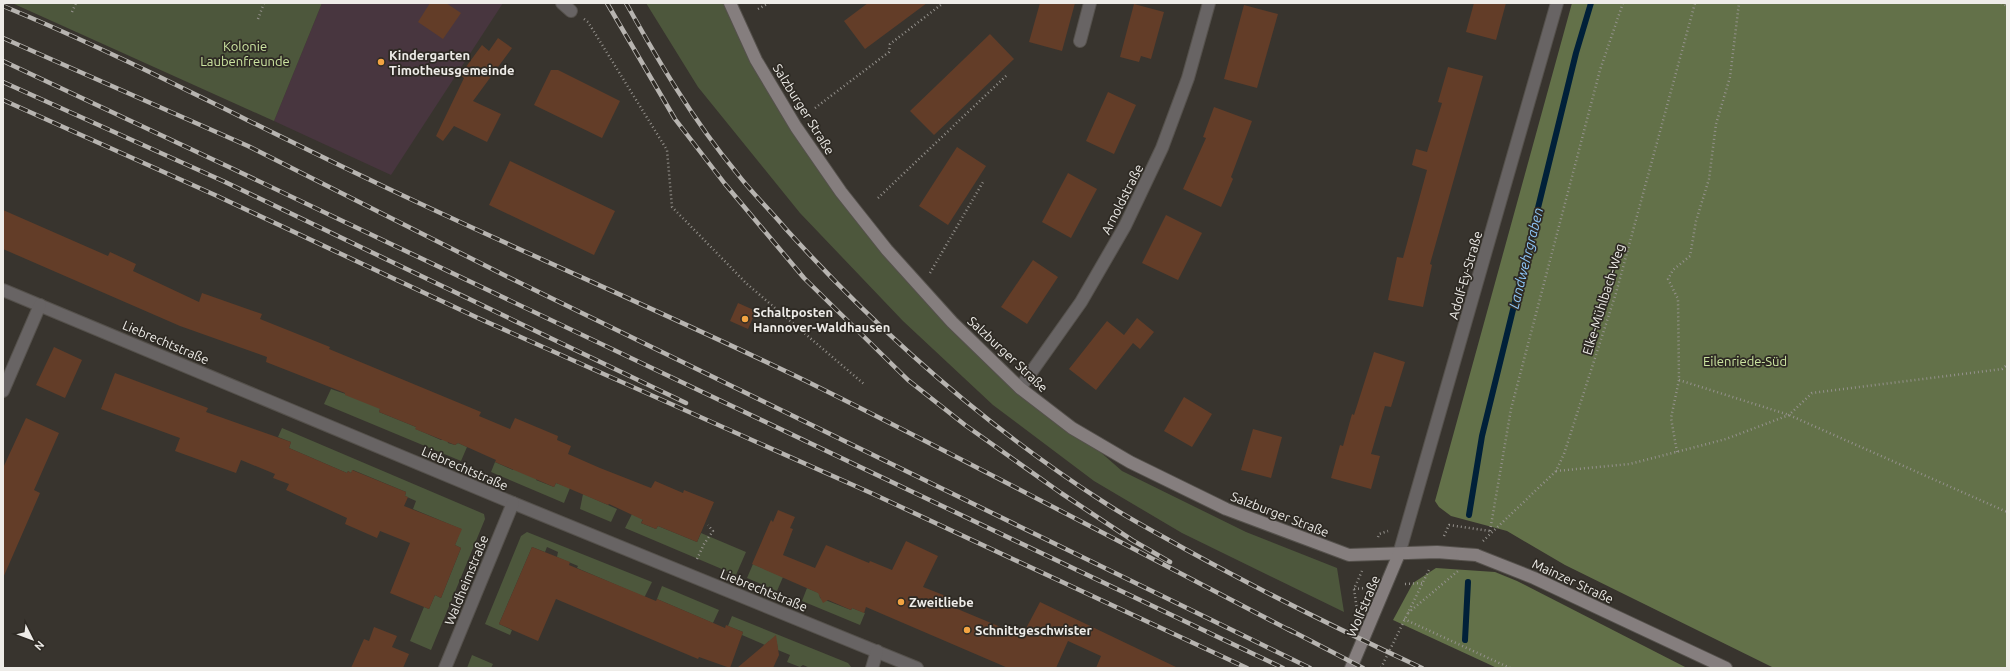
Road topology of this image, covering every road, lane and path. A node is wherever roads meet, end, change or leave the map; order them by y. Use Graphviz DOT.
graph roads {
  1 [pos="76,3"];
  2 [pos="264,3"];
  3 [pos="730,3"];
  4 [pos="769,3"];
  5 [pos="1090,3"];
  6 [pos="1210,3"];
  7 [pos="1557,3"];
  8 [pos="1623,3"];
  9 [pos="1695,3"];
  10 [pos="1739,3"];
  11 [pos="2001,3"];
  12 [pos="942,4"];
  13 [pos="2007,6"];
  14 [pos="566,7"];
  15 [pos="758,9"];
  16 [pos="72,12"];
  17 [pos="258,19"];
  18 [pos="1080,41"];
  19 [pos="1008,74"];
  20 [pos="815,108"];
  21 [pos="983,182"];
  22 [pos="878,198"];
  23 [pos="929,273"];
  24 [pos="3,290"];
  25 [pos="40,305"];
  26 [pos="2007,365"];
  27 [pos="1679,380"];
  28 [pos="865,386"];
  29 [pos="1020,388"];
  30 [pos="3,391"];
  31 [pos="1789,415"];
  32 [pos="1677,452"];
  33 [pos="1556,471"];
  34 [pos="513,503"];
  35 [pos="2007,512"];
  36 [pos="708,525"];
  37 [pos="1449,525"];
  38 [pos="1490,532"];
  39 [pos="1437,552"];
  40 [pos="1399,554"];
  41 [pos="1470,554"];
  42 [pos="690,576"];
  43 [pos="1408,613"];
  44 [pos="1404,619"];
  45 [pos="877,651"];
  46 [pos="445,668"];
  47 [pos="872,668"];
  48 [pos="917,668"];
  49 [pos="1351,668"];
  50 [pos="1381,668"];
  51 [pos="1510,668"];
  52 [pos="1726,668"];
  1 -- 16 [label="path"];
  2 -- 17 [label="path"];
  3 -- 29 [label="street, Salzburger Straße"];
  4 -- 15 [label="path"];
  5 -- 18 [label="street"];
  6 -- 29 [label="street, Arnoldstraße"];
  7 -- 40 [label="street, Adolf-Ey-Straße"];
  8 -- 38 [label="path"];
  9 -- 33 [label="path, Elke-Mühlbach-Weg"];
  10 -- 27 [label="path"];
  11 -- 13 [label="path"];
  12 -- 20 [label="path"];
  14 -- 28 [label="path"];
  19 -- 22 [label="path"];
  21 -- 23 [label="path"];
  24 -- 25 [label="street, Liebrechtstraße"];
  25 -- 30 [label="street"];
  25 -- 34 [label="street, Liebrechtstraße"];
  26 -- 31 [label="path"];
  27 -- 31 [label="path"];
  27 -- 32 [label="path"];
  29 -- 40 [label="street, Salzburger Straße"];
  31 -- 32 [label="path"];
  31 -- 35 [label="path"];
  32 -- 33 [label="path"];
  33 -- 38 [label="path, Elke-Mühlbach-Weg"];
  34 -- 42 [label="street, Liebrechtstraße"];
  34 -- 46 [label="street, Waldheimstraße"];
  36 -- 42 [label="path"];
  37 -- 38 [label="path"];
  38 -- 41 [label="path, Elke-Mühlbach-Weg"];
  39 -- 40 [label="street, Mainzer Straße"];
  39 -- 41 [label="street, Mainzer Straße"];
  39 -- 43 [label="path"];
  40 -- 49 [label="street, Wolfstraße"];
  41 -- 43 [label="path, Elke-Mühlbach-Weg"];
  41 -- 52 [label="street, Mainzer Straße"];
  42 -- 45 [label="street, Liebrechtstraße"];
  43 -- 44 [label="path"];
  44 -- 50 [label="path"];
  44 -- 51 [label="path"];
  45 -- 47 [label="street"];
  45 -- 48 [label="street, Liebrechtstraße"];
}
